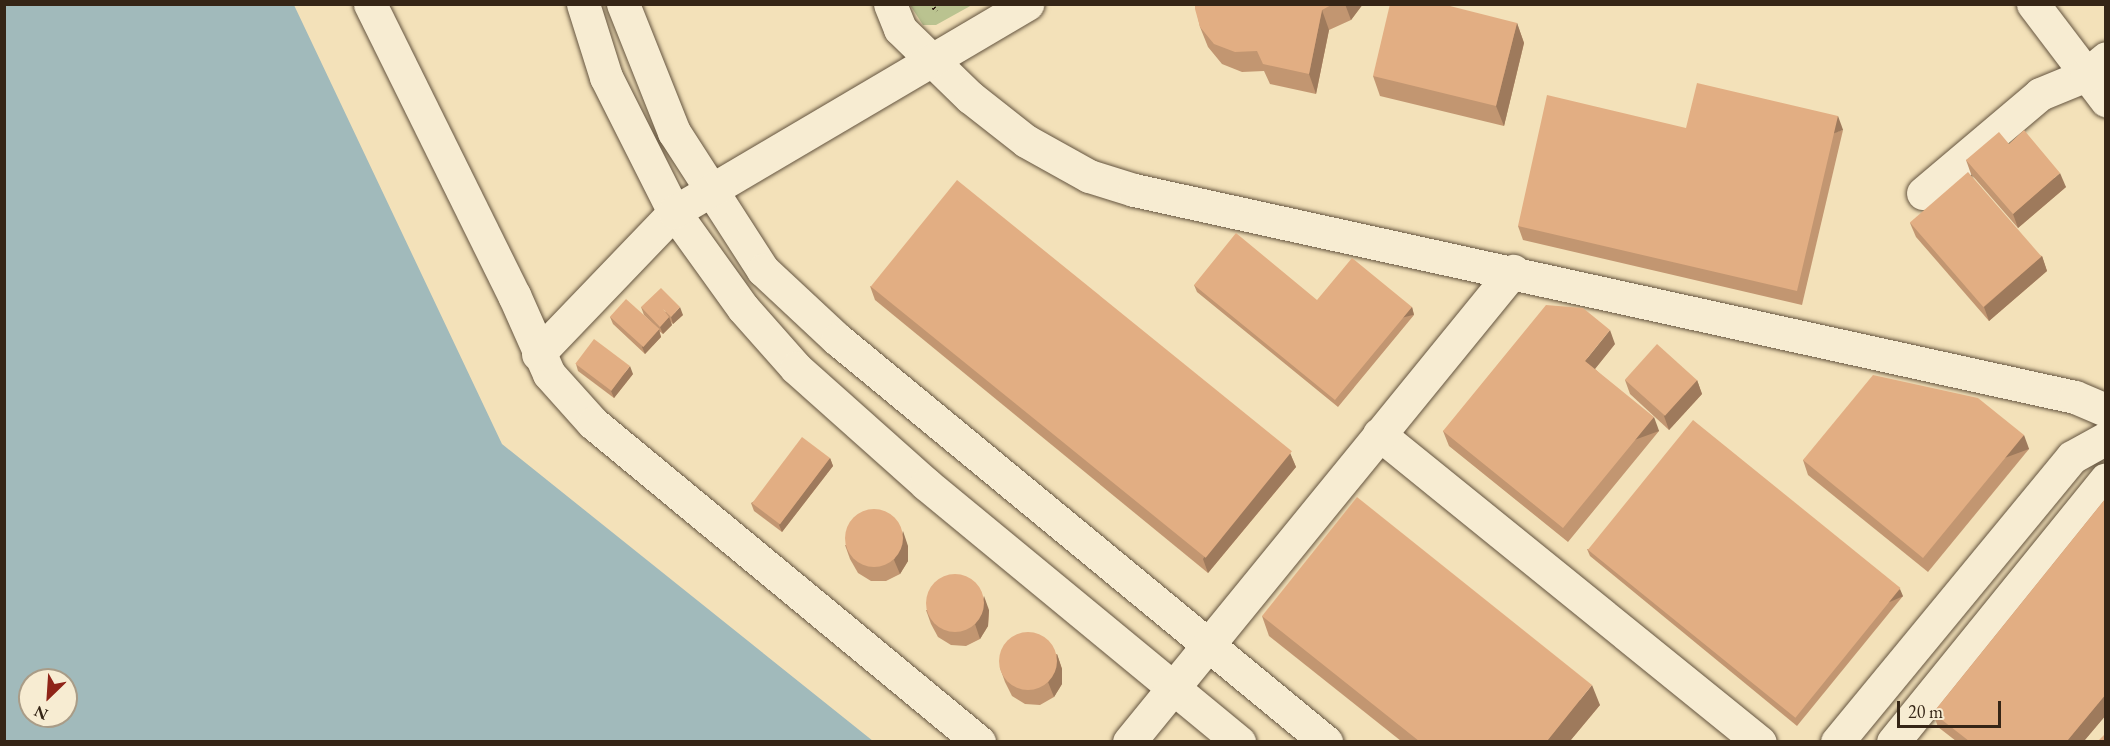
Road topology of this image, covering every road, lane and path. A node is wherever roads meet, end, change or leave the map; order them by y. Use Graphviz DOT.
graph roads {
  1 [pos="370,4"];
  2 [pos="583,4"];
  3 [pos="623,4"];
  4 [pos="890,4"];
  5 [pos="931,4"];
  6 [pos="1027,4"];
  7 [pos="2033,4"];
  8 [pos="936,10"];
  9 [pos="930,62"];
  10 [pos="2096,66"];
  11 [pos="2106,100"];
  12 [pos="708,190"];
  13 [pos="1923,193"];
  14 [pos="674,212"];
  15 [pos="1513,271"];
  16 [pos="538,354"];
  17 [pos="2106,410"];
  18 [pos="1379,434"];
  19 [pos="2106,438"];
  20 [pos="2106,479"];
  21 [pos="1207,643"];
  22 [pos="1173,687"];
  23 [pos="979,741"];
  24 [pos="1129,741"];
  25 [pos="1239,741"];
  26 [pos="1326,741"];
  27 [pos="1760,741"];
  28 [pos="1837,741"];
  29 [pos="1893,741"];
  1 -- 16 [label="street"];
  2 -- 14 [label="street"];
  3 -- 12 [label="street"];
  4 -- 9 [label="street"];
  5 -- 8 [label="path"];
  6 -- 9 [label="street"];
  7 -- 10 [label="street"];
  9 -- 12 [label="street"];
  9 -- 15 [label="street"];
  10 -- 11 [label="street"];
  10 -- 13 [label="street"];
  12 -- 14 [label="street"];
  12 -- 21 [label="street"];
  14 -- 16 [label="street"];
  14 -- 22 [label="street"];
  15 -- 17 [label="street"];
  15 -- 18 [label="street"];
  16 -- 23 [label="street"];
  18 -- 21 [label="street"];
  18 -- 27 [label="street"];
  19 -- 28 [label="street"];
  20 -- 29 [label="street"];
  21 -- 22 [label="street"];
  21 -- 26 [label="street"];
  22 -- 24 [label="street"];
  22 -- 25 [label="street"];
}
